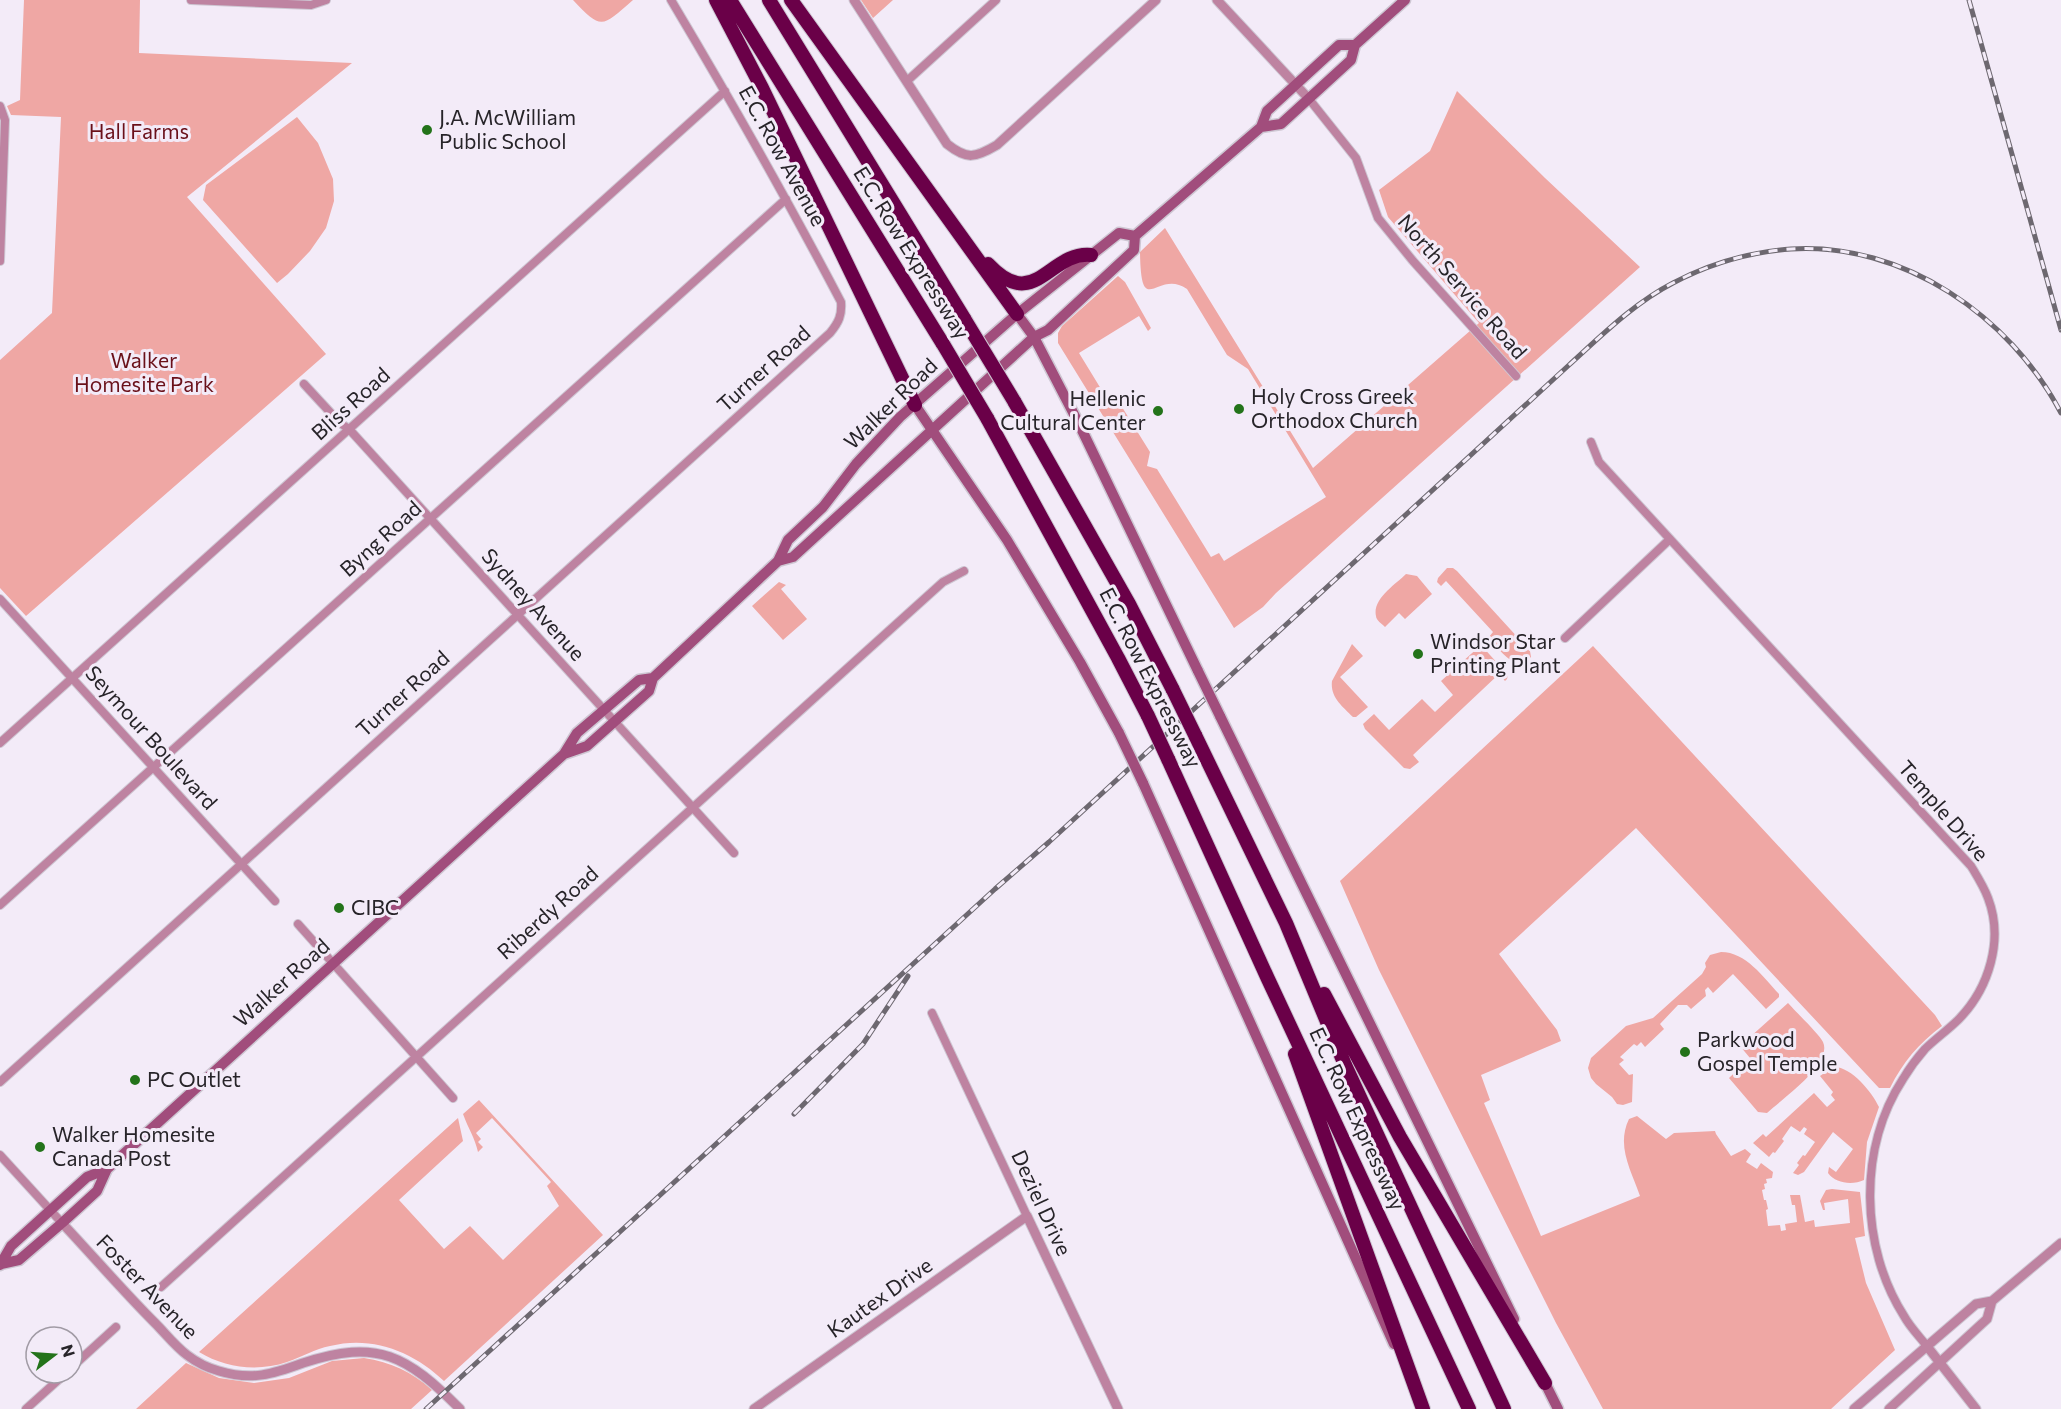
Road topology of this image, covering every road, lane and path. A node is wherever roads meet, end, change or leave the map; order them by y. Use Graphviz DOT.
graph roads {
  1 [pos="191,0"];
  2 [pos="327,0"];
  3 [pos="671,0"];
  4 [pos="716,0"];
  5 [pos="730,0"];
  6 [pos="769,0"];
  7 [pos="791,0"];
  8 [pos="854,0"];
  9 [pos="996,0"];
  10 [pos="1156,0"];
  11 [pos="1217,0"];
  12 [pos="1405,0"];
  13 [pos="1355,45"];
  14 [pos="907,81"];
  15 [pos="1295,85"];
  16 [pos="725,91"];
  17 [pos="1309,99"];
  18 [pos="0,106"];
  19 [pos="1261,127"];
  20 [pos="786,199"];
  21 [pos="953,225"];
  22 [pos="1135,236"];
  23 [pos="1091,255"];
  24 [pos="0,261"];
  25 [pos="1017,314"];
  26 [pos="830,333"];
  27 [pos="1034,337"];
  28 [pos="1515,376"];
  29 [pos="304,384"];
  30 [pos="915,405"];
  31 [pos="349,429"];
  32 [pos="933,431"];
  33 [pos="1591,442"];
  34 [pos="431,518"];
  35 [pos="1670,539"];
  36 [pos="778,561"];
  37 [pos="964,571"];
  38 [pos="0,599"];
  39 [pos="518,615"];
  40 [pos="1565,638"];
  41 [pos="72,678"];
  42 [pos="653,678"];
  43 [pos="604,710"];
  44 [pos="615,722"];
  45 [pos="0,743"];
  46 [pos="564,754"];
  47 [pos="153,768"];
  48 [pos="692,808"];
  49 [pos="734,853"];
  50 [pos="241,864"];
  51 [pos="275,901"];
  52 [pos="0,905"];
  53 [pos="1286,923"];
  54 [pos="298,924"];
  55 [pos="333,963"];
  56 [pos="1268,979"];
  57 [pos="932,1013"];
  58 [pos="416,1056"];
  59 [pos="0,1082"];
  60 [pos="453,1098"];
  61 [pos="0,1155"];
  62 [pos="107,1169"];
  63 [pos="50,1210"];
  64 [pos="1027,1216"];
  65 [pos="62,1223"];
  66 [pos="2061,1243"];
  67 [pos="0,1264"];
  68 [pos="161,1287"];
  69 [pos="1992,1301"];
  70 [pos="116,1327"];
  71 [pos="1926,1346"];
  72 [pos="84,1356"];
  73 [pos="1940,1362"];
  74 [pos="1545,1383"];
  75 [pos="53,1385"];
  76 [pos="26,1409"];
  77 [pos="460,1409"];
  78 [pos="754,1409"];
  79 [pos="1118,1409"];
  80 [pos="1423,1409"];
  81 [pos="1469,1409"];
  82 [pos="1504,1409"];
  83 [pos="1558,1409"];
  84 [pos="1854,1409"];
  85 [pos="1889,1409"];
  86 [pos="1976,1409"];
  1 -- 2 [label="street"];
  3 -- 16 [label="street, E.C. Row Avenue"];
  4 -- 30 [label="highway"];
  5 -- 56 [label="highway, E.C. Row Expressway, bridge"];
  6 -- 53 [label="highway, E.C. Row Expressway, bridge"];
  7 -- 21 [label="highway"];
  8 -- 14 [label="street"];
  9 -- 14 [label="street"];
  10 -- 14 [label="street"];
  11 -- 15 [label="street"];
  12 -- 13 [label="main road, Walker Road"];
  13 -- 15 [label="main road, Walker Road"];
  13 -- 17 [label="main road, Walker Road"];
  15 -- 17 [label="street"];
  15 -- 19 [label="main road, Walker Road"];
  16 -- 20 [label="street, E.C. Row Avenue"];
  16 -- 31 [label="street, Bliss Road"];
  17 -- 19 [label="main road, Walker Road"];
  17 -- 28 [label="street, North Service Road"];
  18 -- 24 [label="street"];
  19 -- 22 [label="main road, Walker Road"];
  20 -- 26 [label="street, E.C. Row Avenue"];
  20 -- 34 [label="street, Byng Road"];
  21 -- 23 [label="highway"];
  21 -- 25 [label="highway"];
  22 -- 23 [label="main road, Walker Road"];
  22 -- 27 [label="main road, Walker Road"];
  23 -- 25 [label="main road, Walker Road"];
  25 -- 27 [label="main road"];
  25 -- 30 [label="main road, Walker Road"];
  26 -- 39 [label="street, Turner Road"];
  27 -- 32 [label="main road, Walker Road"];
  27 -- 74 [label="main road, bridge"];
  29 -- 31 [label="street, Sydney Avenue"];
  30 -- 32 [label="main road"];
  30 -- 36 [label="main road, Walker Road"];
  31 -- 34 [label="street, Sydney Avenue"];
  31 -- 41 [label="street, Bliss Road"];
  32 -- 36 [label="main road, Walker Road"];
  32 -- 80 [label="main road, bridge"];
  33 -- 35 [label="street, Temple Drive"];
  34 -- 39 [label="street, Sydney Avenue"];
  34 -- 47 [label="street, Byng Road"];
  35 -- 40 [label="street"];
  35 -- 71 [label="street, Temple Drive"];
  36 -- 42 [label="main road, Walker Road"];
  37 -- 48 [label="street, Riberdy Road"];
  38 -- 41 [label="street, Seymour Boulevard"];
  39 -- 43 [label="street, Sydney Avenue"];
  39 -- 50 [label="street, Turner Road"];
  41 -- 45 [label="street, Bliss Road"];
  41 -- 47 [label="street, Seymour Boulevard"];
  42 -- 43 [label="main road, Walker Road"];
  42 -- 44 [label="main road, Walker Road"];
  43 -- 44 [label="street, Sydney Avenue"];
  43 -- 46 [label="main road, Walker Road"];
  44 -- 46 [label="main road, Walker Road"];
  44 -- 48 [label="street, Sydney Avenue"];
  46 -- 55 [label="main road, Walker Road"];
  47 -- 50 [label="street, Seymour Boulevard"];
  47 -- 52 [label="street, Byng Road"];
  48 -- 49 [label="street, Sydney Avenue"];
  48 -- 58 [label="street, Riberdy Road"];
  50 -- 51 [label="street, Seymour Boulevard"];
  50 -- 59 [label="street, Turner Road"];
  53 -- 74 [label="highway"];
  53 -- 82 [label="highway, E.C. Row Expressway"];
  54 -- 55 [label="street"];
  55 -- 58 [label="street"];
  55 -- 62 [label="main road, Walker Road"];
  56 -- 80 [label="highway"];
  56 -- 81 [label="highway, E.C. Row Expressway"];
  57 -- 64 [label="street, Deziel Drive"];
  58 -- 60 [label="street"];
  58 -- 68 [label="street, Riberdy Road"];
  61 -- 63 [label="street, Foster Avenue"];
  62 -- 63 [label="main road, Walker Road"];
  62 -- 65 [label="main road, Walker Road"];
  63 -- 65 [label="street, Foster Avenue"];
  63 -- 67 [label="main road, Walker Road"];
  64 -- 78 [label="street, Kautex Drive"];
  64 -- 79 [label="street, Deziel Drive"];
  65 -- 67 [label="main road, Walker Road"];
  65 -- 77 [label="street, Foster Avenue"];
  66 -- 69 [label="street"];
  69 -- 71 [label="street"];
  69 -- 73 [label="street"];
  70 -- 72 [label="street"];
  71 -- 73 [label="street, Temple Drive"];
  71 -- 84 [label="street"];
  73 -- 85 [label="street"];
  73 -- 86 [label="street"];
  74 -- 83 [label="main road"];
  75 -- 76 [label="street"];
}
